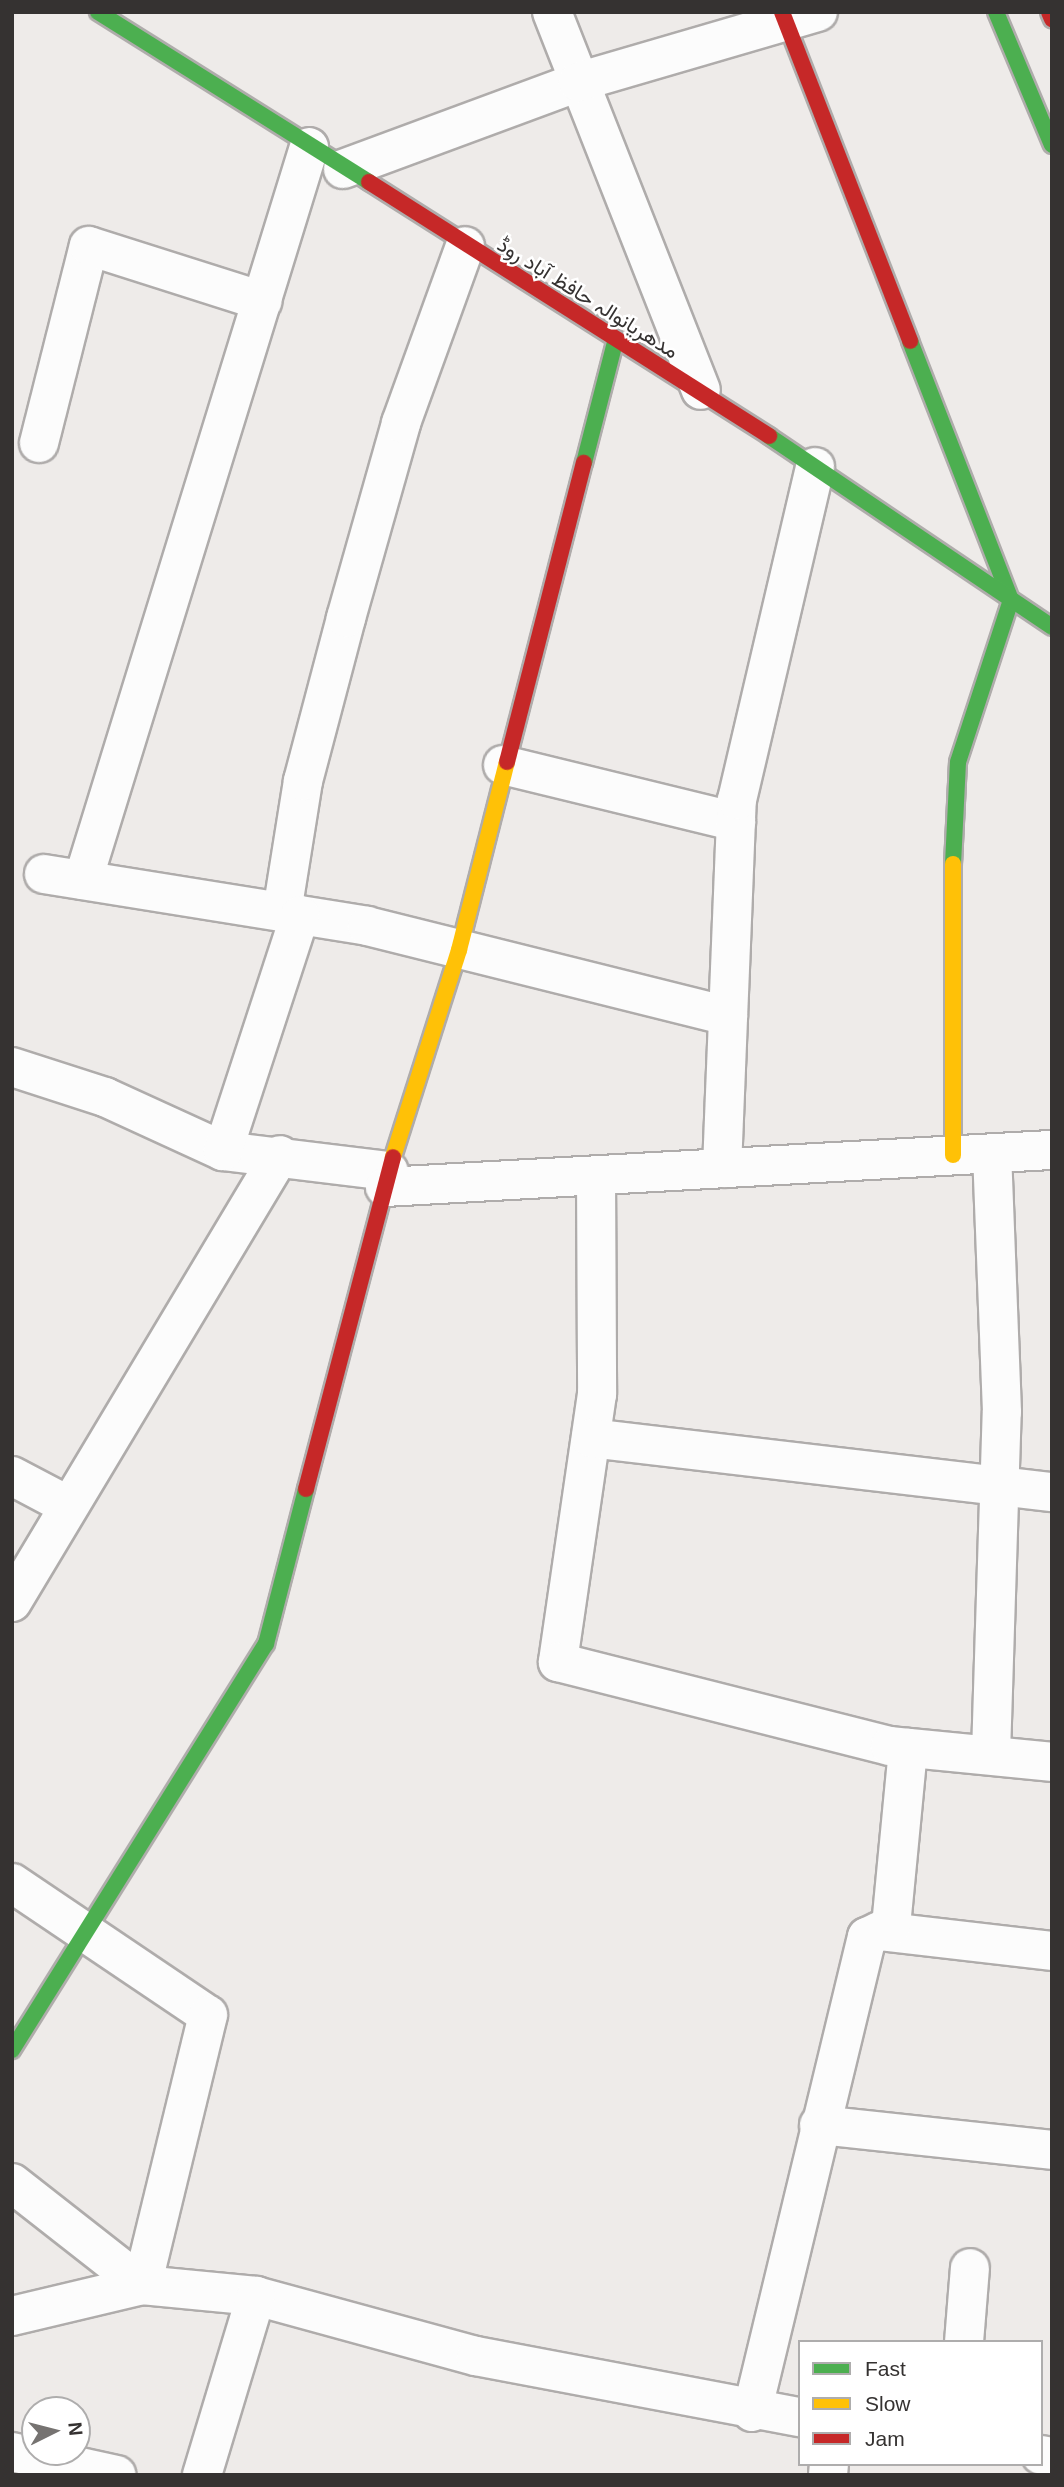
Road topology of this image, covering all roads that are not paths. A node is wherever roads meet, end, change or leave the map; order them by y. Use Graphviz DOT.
graph roads {
  1 [pos="552,12"];
  2 [pos="996,12"];
  3 [pos="1049,12"];
  4 [pos="101,13"];
  5 [pos="796,16"];
  6 [pos="1052,19"];
  7 [pos="578,82"];
  8 [pos="1052,145"];
  9 [pos="309,147"];
  10 [pos="343,169"];
  11 [pos="465,246"];
  12 [pos="262,301"];
  13 [pos="615,342"];
  14 [pos="701,390"];
  15 [pos="39,443"];
  16 [pos="815,467"];
  17 [pos="1011,600"];
  18 [pos="1052,627"];
  19 [pos="503,765"];
  20 [pos="736,822"];
  21 [pos="44,874"];
  22 [pos="83,880"];
  23 [pos="291,913"];
  24 [pos="459,950"];
  25 [pos="728,1016"];
  26 [pos="12,1067"];
  27 [pos="1052,1150"];
  28 [pos="223,1151"];
  29 [pos="992,1153"];
  30 [pos="280,1155"];
  31 [pos="953,1155"];
  32 [pos="722,1168"];
  33 [pos="596,1176"];
  34 [pos="387,1179"];
  35 [pos="591,1438"];
  36 [pos="12,1476"];
  37 [pos="1002,1488"];
  38 [pos="1052,1492"];
  39 [pos="69,1506"];
  40 [pos="12,1602"];
  41 [pos="908,1748"];
  42 [pos="990,1754"];
  43 [pos="1052,1762"];
  44 [pos="12,1883"];
  45 [pos="85,1929"];
  46 [pos="880,1931"];
  47 [pos="1052,1951"];
  48 [pos="12,2050"];
  49 [pos="819,2125"];
  50 [pos="1052,2150"];
  51 [pos="12,2183"];
  52 [pos="970,2268"];
  53 [pos="142,2285"];
  54 [pos="256,2296"];
  55 [pos="12,2316"];
  56 [pos="964,2340"];
  57 [pos="752,2412"];
  58 [pos="798,2417"];
  59 [pos="12,2452"];
  60 [pos="117,2475"];
  61 [pos="202,2475"];
  1 -- 7 [label="street"];
  2 -- 8 [label="street"];
  3 -- 6 [label="street"];
  4 -- 9 [label="street, مدھریانوالہ حافظ آباد روڈ"];
  5 -- 7 [label="street"];
  5 -- 17 [label="street"];
  7 -- 10 [label="street"];
  7 -- 14 [label="street"];
  9 -- 10 [label="street, مدھریانوالہ حافظ آباد روڈ"];
  9 -- 12 [label="street"];
  10 -- 11 [label="street, مدھریانوالہ حافظ آباد روڈ"];
  11 -- 13 [label="street, مدھریانوالہ حافظ آباد روڈ"];
  11 -- 23 [label="street"];
  12 -- 15 [label="street"];
  12 -- 22 [label="street"];
  13 -- 14 [label="street, مدھریانوالہ حافظ آباد روڈ"];
  13 -- 19 [label="street"];
  14 -- 16 [label="street, مدھریانوالہ حافظ آباد روڈ"];
  16 -- 17 [label="street, مدھریانوالہ حافظ آباد روڈ"];
  16 -- 20 [label="street"];
  17 -- 18 [label="street, مدھریانوالہ حافظ آباد روڈ"];
  17 -- 31 [label="street"];
  19 -- 20 [label="street"];
  19 -- 24 [label="street"];
  20 -- 25 [label="street"];
  21 -- 22 [label="street"];
  22 -- 23 [label="street"];
  23 -- 24 [label="street"];
  23 -- 28 [label="street"];
  24 -- 25 [label="street"];
  24 -- 34 [label="street"];
  25 -- 32 [label="street"];
  26 -- 28 [label="street"];
  27 -- 29 [label="street"];
  28 -- 30 [label="street"];
  29 -- 31 [label="street"];
  29 -- 37 [label="street"];
  30 -- 34 [label="street"];
  30 -- 39 [label="street"];
  31 -- 32 [label="street"];
  32 -- 33 [label="street"];
  33 -- 34 [label="street"];
  33 -- 35 [label="street"];
  34 -- 45 [label="street"];
  35 -- 37 [label="street"];
  35 -- 41 [label="street"];
  36 -- 39 [label="street"];
  37 -- 38 [label="street"];
  37 -- 42 [label="street"];
  39 -- 40 [label="street"];
  41 -- 42 [label="street"];
  41 -- 46 [label="street"];
  42 -- 43 [label="street"];
  44 -- 45 [label="street"];
  45 -- 48 [label="street"];
  45 -- 53 [label="street"];
  46 -- 47 [label="street"];
  46 -- 49 [label="street"];
  49 -- 50 [label="street"];
  49 -- 57 [label="street"];
  51 -- 53 [label="street"];
  52 -- 56 [label="street"];
  53 -- 54 [label="street"];
  53 -- 55 [label="street"];
  54 -- 57 [label="street"];
  54 -- 61 [label="street"];
  57 -- 58 [label="street"];
  59 -- 60 [label="street"];
}
